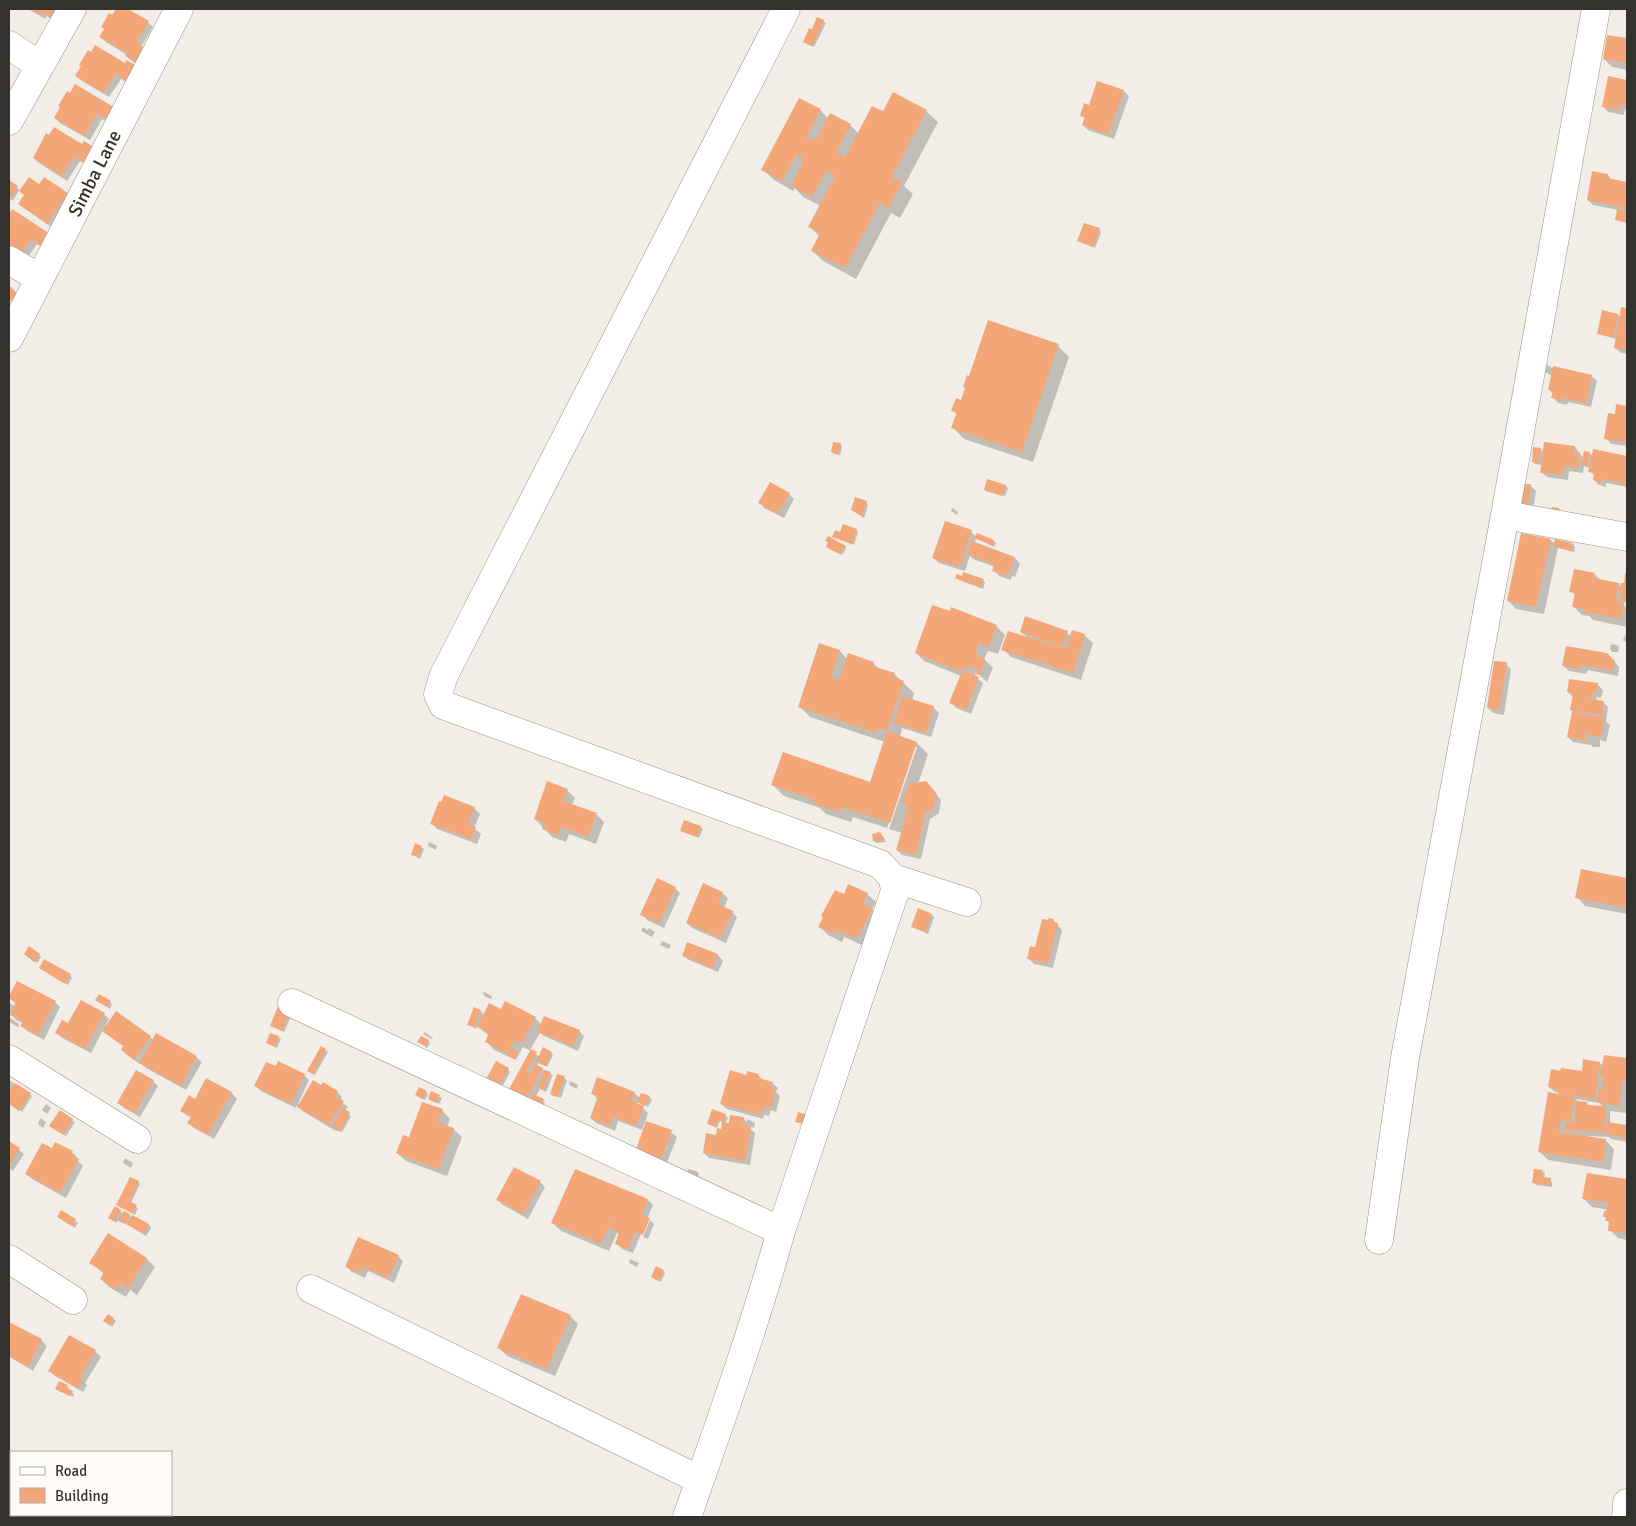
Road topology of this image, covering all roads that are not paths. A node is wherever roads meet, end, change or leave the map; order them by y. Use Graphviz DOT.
graph roads {
  1 [pos="72,9"];
  2 [pos="179,9"];
  3 [pos="786,9"];
  4 [pos="1596,9"];
  5 [pos="9,45"];
  6 [pos="39,65"];
  7 [pos="9,121"];
  8 [pos="9,260"];
  9 [pos="39,278"];
  10 [pos="9,338"];
  11 [pos="1505,515"];
  12 [pos="1627,537"];
  13 [pos="893,878"];
  14 [pos="967,902"];
  15 [pos="292,1003"];
  16 [pos="9,1059"];
  17 [pos="138,1139"];
  18 [pos="781,1231"];
  19 [pos="1379,1240"];
  20 [pos="9,1259"];
  21 [pos="311,1289"];
  22 [pos="73,1300"];
  23 [pos="700,1480"];
  24 [pos="1627,1503"];
  25 [pos="687,1517"];
  26 [pos="1626,1517"];
  1 -- 6 [label="street"];
  2 -- 9 [label="street, Simba Lane"];
  3 -- 13 [label="street"];
  4 -- 11 [label="street"];
  5 -- 6 [label="street"];
  6 -- 7 [label="street"];
  8 -- 9 [label="street"];
  9 -- 10 [label="street, Simba Lane"];
  11 -- 12 [label="street"];
  11 -- 19 [label="street"];
  13 -- 14 [label="street"];
  13 -- 18 [label="street"];
  15 -- 18 [label="street"];
  16 -- 17 [label="street"];
  18 -- 23 [label="street"];
  20 -- 22 [label="street"];
  21 -- 23 [label="street"];
  23 -- 25 [label="street"];
  24 -- 26 [label="street"];
}
